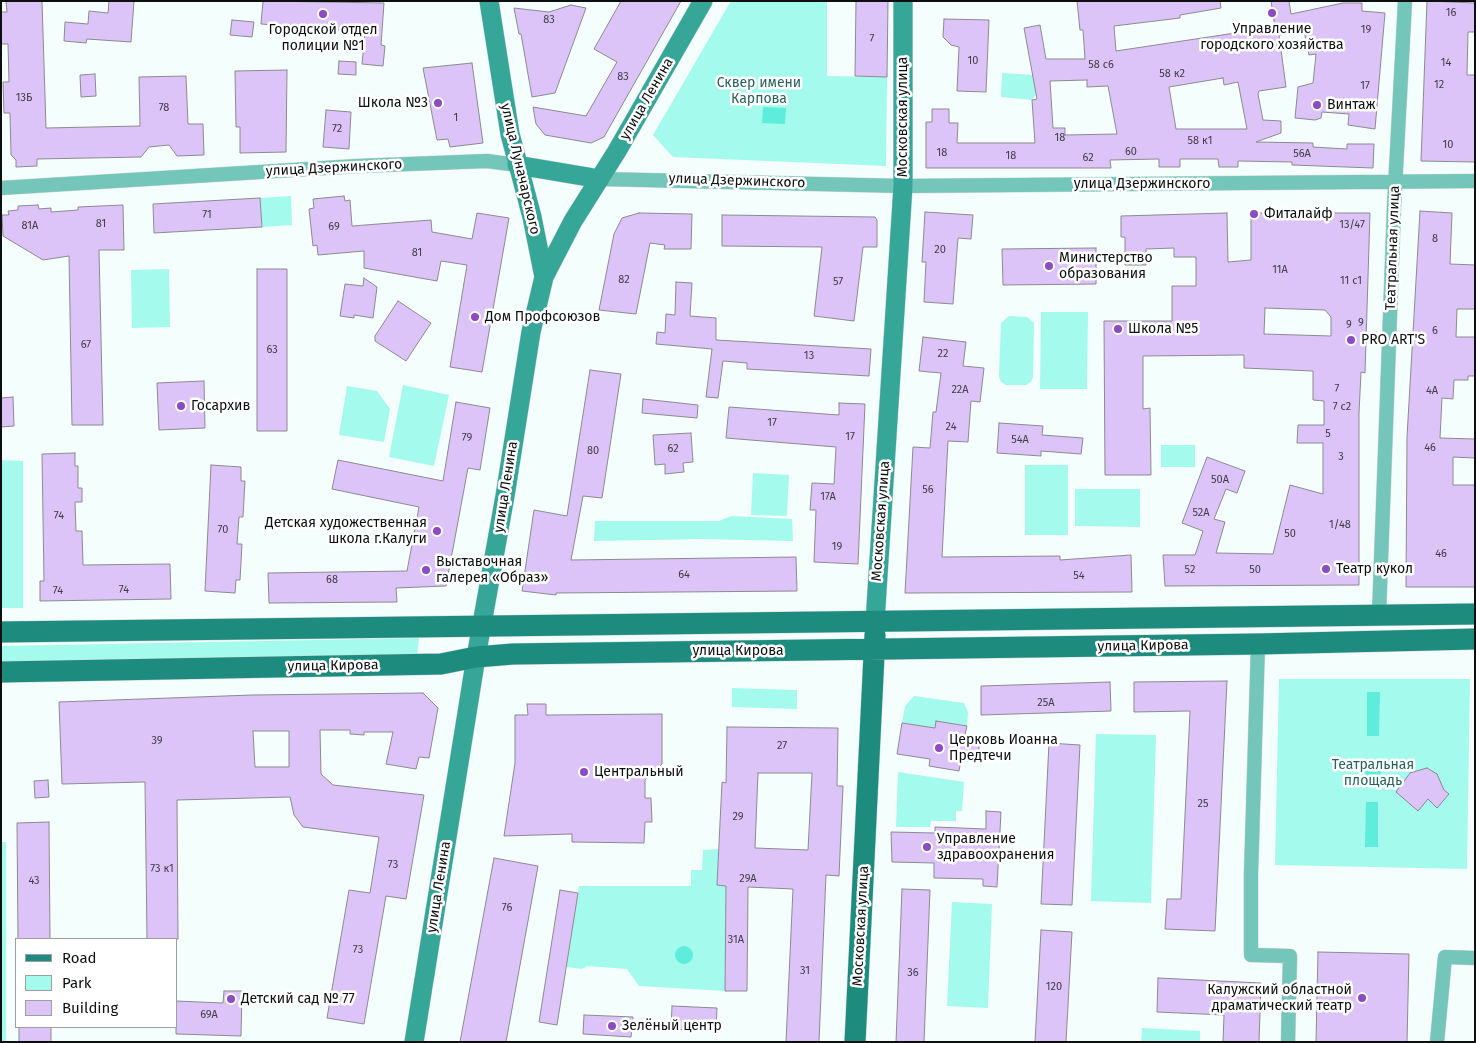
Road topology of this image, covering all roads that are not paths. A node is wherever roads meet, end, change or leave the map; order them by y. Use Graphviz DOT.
graph roads {
  1 [pos="489,1"];
  2 [pos="702,1"];
  3 [pos="903,1"];
  4 [pos="1405,1"];
  5 [pos="517,165"];
  6 [pos="600,178"];
  7 [pos="1475,181"];
  8 [pos="1396,182"];
  9 [pos="903,186"];
  10 [pos="1,188"];
  11 [pos="544,277"];
  12 [pos="1475,614"];
  13 [pos="1379,615"];
  14 [pos="875,622"];
  15 [pos="481,627"];
  16 [pos="1,632"];
  17 [pos="1475,639"];
  18 [pos="1258,644"];
  19 [pos="874,650"];
  20 [pos="476,657"];
  21 [pos="1,672"];
  22 [pos="1475,958"];
  23 [pos="414,1042"];
  24 [pos="854,1042"];
  25 [pos="1288,1042"];
  26 [pos="1438,1042"];
  1 -- 5 [label="main road, улица Луначарского"];
  2 -- 6 [label="main road, улица Ленина"];
  3 -- 9 [label="main road, Московская улица"];
  4 -- 8 [label="street, Театральная улица"];
  5 -- 6 [label="main road, улица Дзержинского"];
  5 -- 10 [label="street, улица Дзержинского"];
  5 -- 11 [label="main road, улица Луначарского"];
  6 -- 9 [label="street, улица Дзержинского"];
  6 -- 11 [label="main road, улица Ленина"];
  7 -- 8 [label="street, улица Дзержинского"];
  8 -- 9 [label="street, улица Дзержинского"];
  8 -- 13 [label="street, Театральная улица"];
  9 -- 14 [label="main road, Московская улица"];
  11 -- 15 [label="main road, улица Ленина"];
  12 -- 13 [label="main road, улица Кирова"];
  13 -- 14 [label="main road, улица Кирова"];
  14 -- 15 [label="main road, улица Кирова"];
  14 -- 19 [label="main road, Московская улица"];
  15 -- 16 [label="main road, улица Кирова"];
  15 -- 20 [label="main road, улица Ленина"];
  17 -- 18 [label="main road, улица Кирова"];
  18 -- 19 [label="main road, улица Кирова"];
  18 -- 25 [label="street"];
  19 -- 20 [label="main road, улица Кирова"];
  19 -- 24 [label="main road, Московская улица"];
  20 -- 21 [label="main road, улица Кирова"];
  20 -- 23 [label="main road, улица Ленина"];
  22 -- 26 [label="street"];
}
